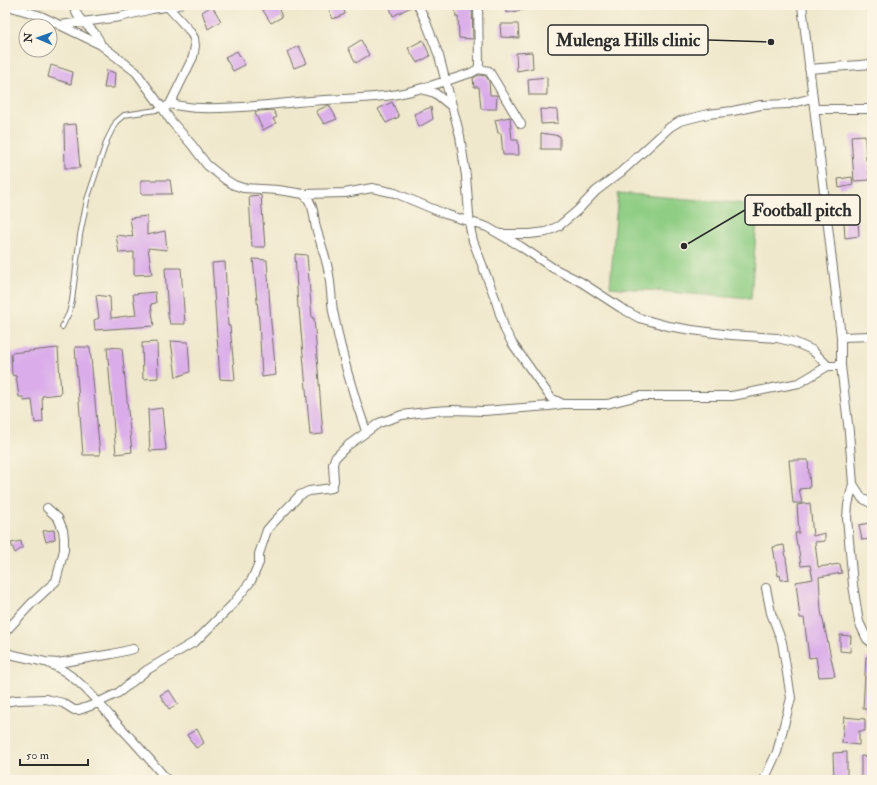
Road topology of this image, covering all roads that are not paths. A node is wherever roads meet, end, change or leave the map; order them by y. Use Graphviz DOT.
graph roads {
  1 [pos="5,5"];
  2 [pos="74,5"];
  3 [pos="179,5"];
  4 [pos="418,5"];
  5 [pos="478,5"];
  6 [pos="802,5"];
  7 [pos="168,7"];
  8 [pos="82,22"];
  9 [pos="60,25"];
  10 [pos="100,45"];
  11 [pos="872,64"];
  12 [pos="478,69"];
  13 [pos="809,69"];
  14 [pos="445,81"];
  15 [pos="419,89"];
  16 [pos="812,98"];
  17 [pos="170,104"];
  18 [pos="452,106"];
  19 [pos="162,109"];
  20 [pos="814,109"];
  21 [pos="872,109"];
  22 [pos="521,124"];
  23 [pos="304,194"];
  24 [pos="470,222"];
  25 [pos="500,234"];
  26 [pos="62,327"];
  27 [pos="872,336"];
  28 [pos="841,337"];
  29 [pos="828,366"];
  30 [pos="841,366"];
  31 [pos="563,404"];
  32 [pos="366,431"];
  33 [pos="853,484"];
  34 [pos="872,504"];
  35 [pos="47,508"];
  36 [pos="766,588"];
  37 [pos="5,632"];
  38 [pos="872,644"];
  39 [pos="133,649"];
  40 [pos="5,653"];
  41 [pos="48,663"];
  42 [pos="5,702"];
  43 [pos="99,703"];
  44 [pos="167,780"];
  45 [pos="764,780"];
  1 -- 9 [label="street"];
  2 -- 8 [label="street"];
  3 -- 7 [label="street"];
  4 -- 14 [label="street"];
  5 -- 12 [label="street"];
  6 -- 13 [label="street"];
  7 -- 8 [label="street"];
  7 -- 17 [label="street"];
  8 -- 9 [label="street"];
  8 -- 10 [label="street"];
  9 -- 10 [label="street"];
  10 -- 19 [label="street"];
  11 -- 13 [label="street"];
  12 -- 14 [label="street"];
  12 -- 22 [label="street"];
  13 -- 16 [label="street"];
  14 -- 15 [label="street"];
  14 -- 18 [label="street"];
  15 -- 17 [label="street"];
  15 -- 18 [label="street"];
  16 -- 20 [label="street"];
  16 -- 25 [label="street"];
  17 -- 19 [label="street"];
  18 -- 24 [label="street"];
  19 -- 23 [label="street"];
  19 -- 26 [label="lane"];
  20 -- 21 [label="street"];
  20 -- 28 [label="street"];
  23 -- 24 [label="street"];
  23 -- 32 [label="street"];
  24 -- 25 [label="street"];
  24 -- 31 [label="street"];
  25 -- 29 [label="street"];
  27 -- 28 [label="street"];
  28 -- 30 [label="street"];
  29 -- 30 [label="street"];
  29 -- 31 [label="street"];
  30 -- 33 [label="street"];
  31 -- 32 [label="street"];
  32 -- 43 [label="street"];
  33 -- 34 [label="street"];
  33 -- 38 [label="street"];
  35 -- 37 [label="street"];
  36 -- 45 [label="street"];
  39 -- 41 [label="street"];
  40 -- 41 [label="street"];
  41 -- 43 [label="street"];
  42 -- 43 [label="street"];
  43 -- 44 [label="street"];
}
